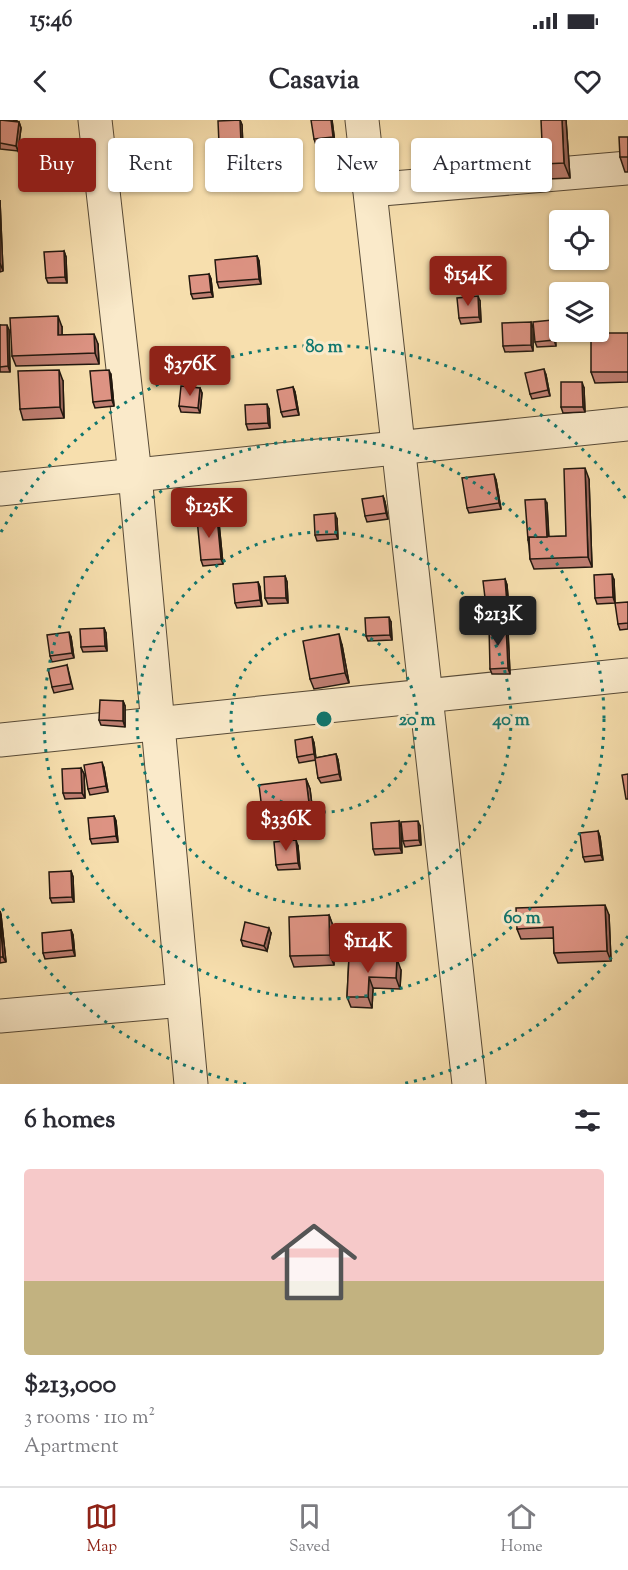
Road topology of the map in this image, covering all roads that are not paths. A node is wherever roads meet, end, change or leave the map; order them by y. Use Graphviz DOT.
graph roads {
  1 [pos="95,120"];
  2 [pos="362,120"];
  3 [pos="364,138"];
  4 [pos="628,168"];
  5 [pos="399,188"];
  6 [pos="370,192"];
  7 [pos="628,424"];
  8 [pos="399,447"];
  9 [pos="135,475"];
  10 [pos="0,489"];
  11 [pos="628,675"];
  12 [pos="426,696"];
  13 [pos="158,723"];
  14 [pos="0,740"];
  15 [pos="183,1000"];
  16 [pos="0,1017"];
  17 [pos="191,1084"];
  18 [pos="469,1084"];
  1 -- 9 [label="street"];
  2 -- 3 [label="street"];
  4 -- 5 [label="street"];
  6 -- 8 [label="street"];
  7 -- 8 [label="street"];
  8 -- 9 [label="street"];
  8 -- 12 [label="street"];
  9 -- 10 [label="street"];
  9 -- 13 [label="street"];
  11 -- 12 [label="street"];
  12 -- 13 [label="street"];
  12 -- 18 [label="street"];
  13 -- 14 [label="street"];
  13 -- 15 [label="street"];
  15 -- 16 [label="street"];
  15 -- 17 [label="street"];
}
